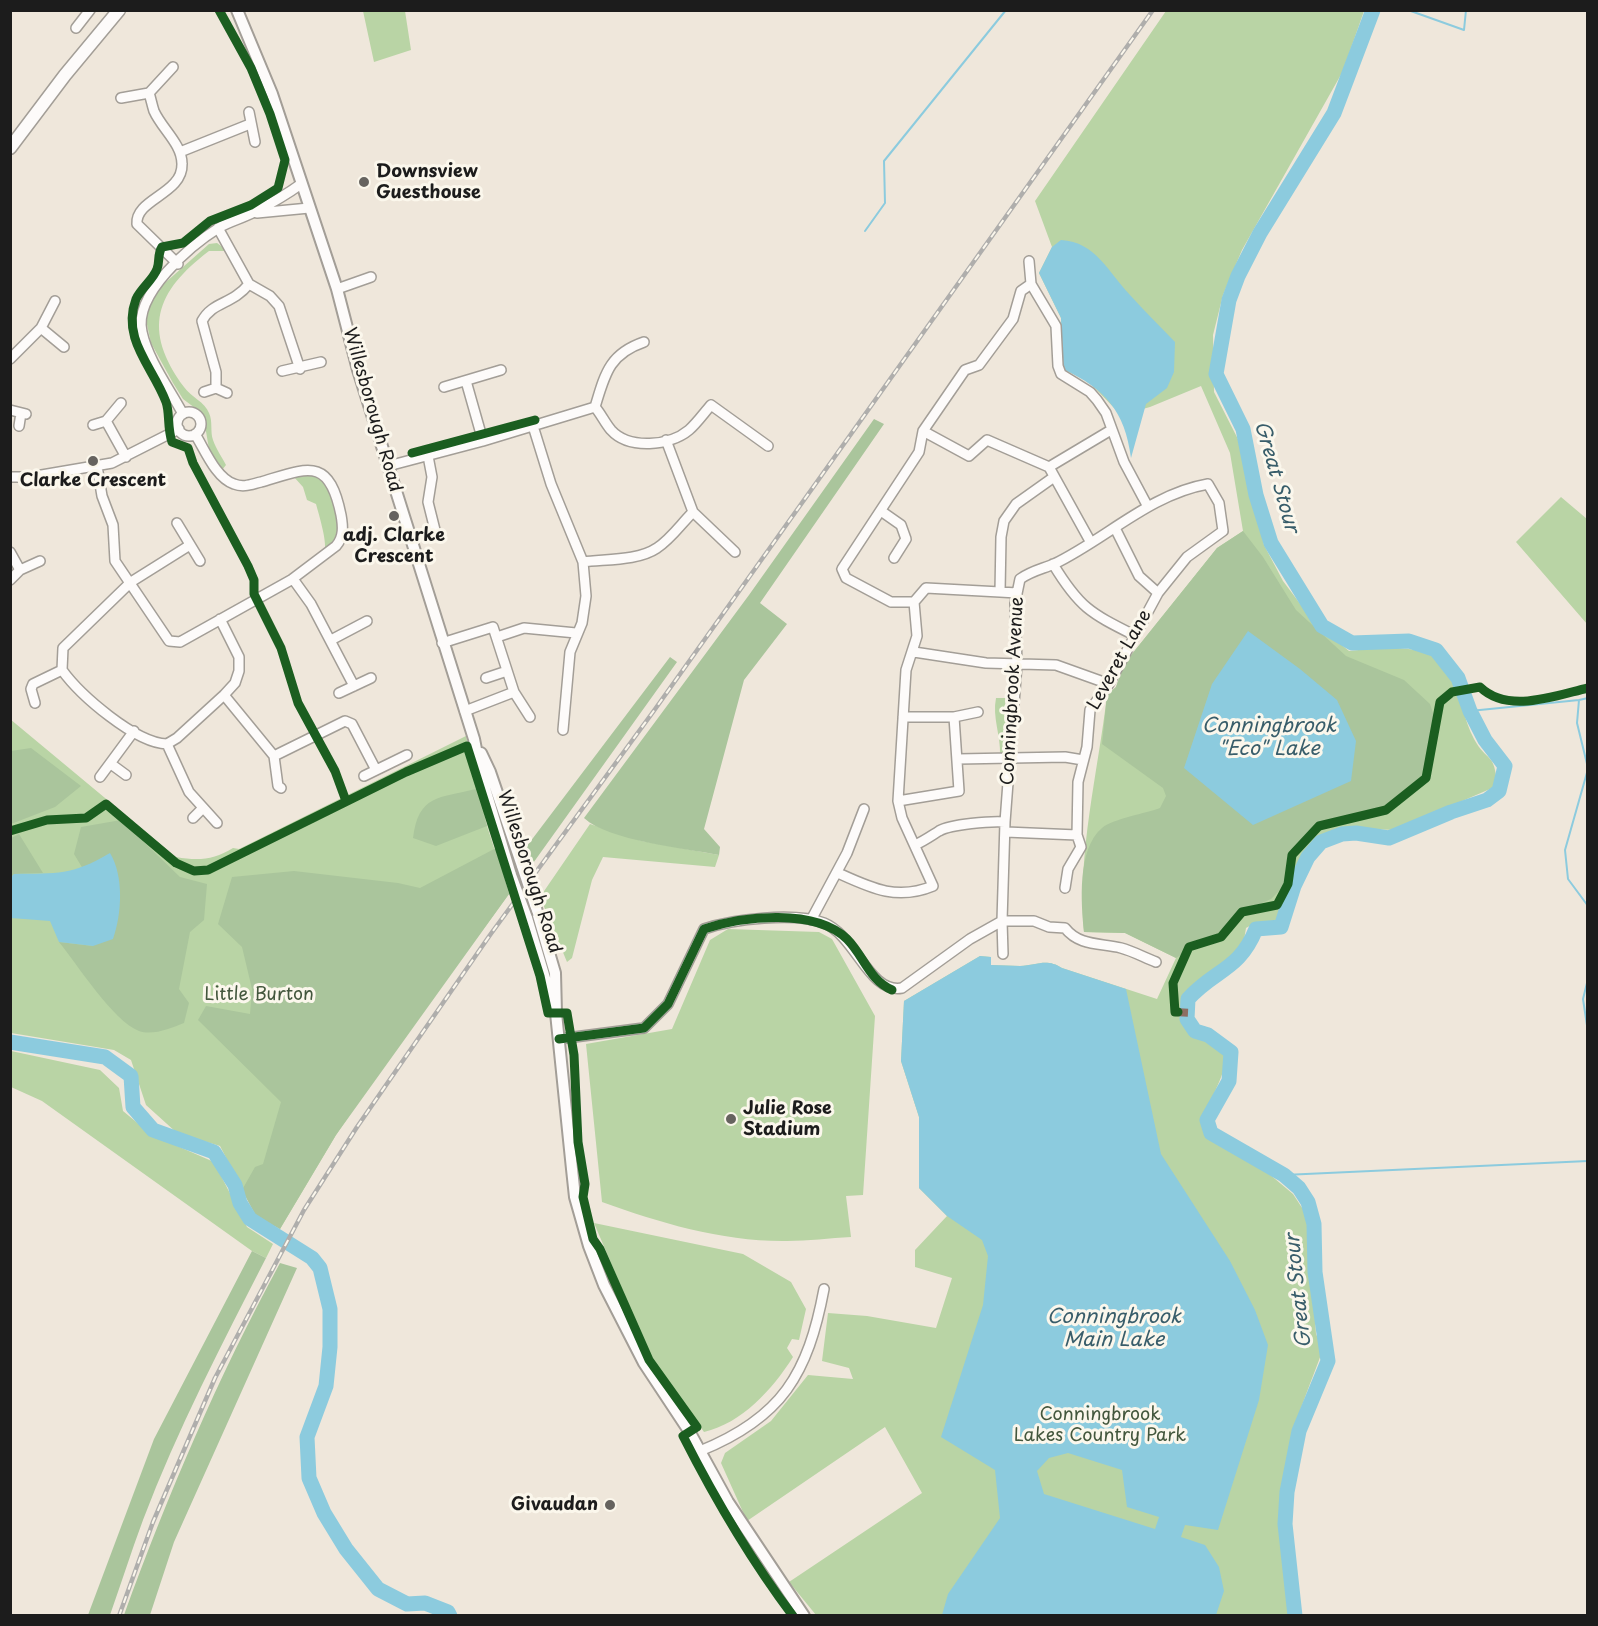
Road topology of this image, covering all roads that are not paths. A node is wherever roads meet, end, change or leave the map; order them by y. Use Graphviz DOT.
graph roads {
  1 [pos="90,10"];
  2 [pos="119,10"];
  3 [pos="237,10"];
  4 [pos="76,28"];
  5 [pos="173,67"];
  6 [pos="150,93"];
  7 [pos="122,98"];
  8 [pos="249,112"];
  9 [pos="250,124"];
  10 [pos="255,142"];
  11 [pos="10,148"];
  12 [pos="180,152"];
  13 [pos="301,184"];
  14 [pos="309,208"];
  15 [pos="252,213"];
  16 [pos="218,228"];
  17 [pos="1029,261"];
  18 [pos="178,264"];
  19 [pos="371,278"];
  20 [pos="249,284"];
  21 [pos="1031,284"];
  22 [pos="337,289"];
  23 [pos="55,301"];
  24 [pos="41,328"];
  25 [pos="644,342"];
  26 [pos="64,347"];
  27 [pos="10,359"];
  28 [pos="321,362"];
  29 [pos="300,369"];
  30 [pos="501,370"];
  31 [pos="282,371"];
  32 [pos="466,381"];
  33 [pos="444,387"];
  34 [pos="216,388"];
  35 [pos="204,392"];
  36 [pos="227,393"];
  37 [pos="121,403"];
  38 [pos="596,407"];
  39 [pos="10,410"];
  40 [pos="183,414"];
  41 [pos="106,421"];
  42 [pos="93,425"];
  43 [pos="19,426"];
  44 [pos="533,426"];
  45 [pos="179,429"];
  46 [pos="1112,430"];
  47 [pos="923,431"];
  48 [pos="195,434"];
  49 [pos="666,440"];
  50 [pos="483,441"];
  51 [pos="768,446"];
  52 [pos="428,456"];
  53 [pos="126,457"];
  54 [pos="97,466"];
  55 [pos="388,466"];
  56 [pos="1049,467"];
  57 [pos="10,477"];
  58 [pos="1054,477"];
  59 [pos="1208,484"];
  60 [pos="1148,507"];
  61 [pos="881,511"];
  62 [pos="693,512"];
  63 [pos="177,523"];
  64 [pos="1115,528"];
  65 [pos="435,530"];
  66 [pos="1090,541"];
  67 [pos="190,545"];
  68 [pos="10,552"];
  69 [pos="735,552"];
  70 [pos="894,558"];
  71 [pos="40,561"];
  72 [pos="200,561"];
  73 [pos="583,562"];
  74 [pos="1053,564"];
  75 [pos="20,570"];
  76 [pos="293,579"];
  77 [pos="10,580"];
  78 [pos="130,582"];
  79 [pos="1000,591"];
  80 [pos="1017,593"];
  81 [pos="1158,593"];
  82 [pos="914,602"];
  83 [pos="220,619"];
  84 [pos="367,621"];
  85 [pos="576,633"];
  86 [pos="1134,635"];
  87 [pos="497,637"];
  88 [pos="331,640"];
  89 [pos="442,643"];
  90 [pos="914,652"];
  91 [pos="1017,664"];
  92 [pos="62,670"];
  93 [pos="507,671"];
  94 [pos="371,678"];
  95 [pos="486,678"];
  96 [pos="1109,684"];
  97 [pos="354,686"];
  98 [pos="514,692"];
  99 [pos="339,693"];
  100 [pos="224,695"];
  101 [pos="35,703"];
  102 [pos="465,711"];
  103 [pos="978,712"];
  104 [pos="530,717"];
  105 [pos="903,717"];
  106 [pos="954,717"];
  107 [pos="563,730"];
  108 [pos="134,731"];
  109 [pos="474,739"];
  110 [pos="167,744"];
  111 [pos="407,755"];
  112 [pos="274,756"];
  113 [pos="1012,757"];
  114 [pos="958,759"];
  115 [pos="1083,760"];
  116 [pos="111,764"];
  117 [pos="376,770"];
  118 [pos="126,775"];
  119 [pos="364,776"];
  120 [pos="100,777"];
  121 [pos="281,788"];
  122 [pos="898,801"];
  123 [pos="203,808"];
  124 [pos="864,809"];
  125 [pos="193,818"];
  126 [pos="217,823"];
  127 [pos="1006,827"];
  128 [pos="1077,835"];
  129 [pos="915,845"];
  130 [pos="838,873"];
  131 [pos="1065,888"];
  132 [pos="811,920"];
  133 [pos="1002,921"];
  134 [pos="1003,954"];
  135 [pos="1156,962"];
  136 [pos="556,1013"];
  137 [pos="559,1039"];
  138 [pos="824,1289"];
  139 [pos="700,1451"];
  140 [pos="804,1616"];
  1 -- 4 [label="street"];
  2 -- 11 [label="highway"];
  3 -- 13 [label="main road, Willesborough Road"];
  5 -- 6 [label="street"];
  6 -- 7 [label="street"];
  6 -- 12 [label="street"];
  8 -- 9 [label="street"];
  9 -- 10 [label="street"];
  9 -- 12 [label="street"];
  12 -- 18 [label="street"];
  13 -- 14 [label="main road, Willesborough Road"];
  13 -- 15 [label="street"];
  14 -- 15 [label="street"];
  14 -- 22 [label="main road, Willesborough Road"];
  15 -- 16 [label="street"];
  16 -- 18 [label="street"];
  16 -- 20 [label="street"];
  17 -- 21 [label="street"];
  18 -- 40 [label="street"];
  19 -- 22 [label="street"];
  20 -- 29 [label="street"];
  20 -- 34 [label="street"];
  21 -- 46 [label="street"];
  21 -- 47 [label="street"];
  22 -- 55 [label="main road, Willesborough Road"];
  23 -- 24 [label="street"];
  24 -- 26 [label="street"];
  24 -- 27 [label="street"];
  25 -- 38 [label="street"];
  28 -- 29 [label="street"];
  29 -- 31 [label="street"];
  30 -- 32 [label="street"];
  32 -- 33 [label="street"];
  32 -- 50 [label="street"];
  34 -- 35 [label="street"];
  34 -- 36 [label="street"];
  37 -- 41 [label="street"];
  38 -- 44 [label="street"];
  38 -- 49 [label="street"];
  39 -- 43 [label="street"];
  40 -- 45 [label="street"];
  40 -- 48 [label="street"];
  41 -- 42 [label="street"];
  41 -- 53 [label="street"];
  44 -- 50 [label="street"];
  44 -- 73 [label="street"];
  45 -- 48 [label="street"];
  45 -- 53 [label="street"];
  46 -- 56 [label="street"];
  46 -- 60 [label="street"];
  47 -- 56 [label="street"];
  47 -- 61 [label="street"];
  48 -- 76 [label="street"];
  49 -- 51 [label="street"];
  49 -- 62 [label="street"];
  50 -- 52 [label="street"];
  52 -- 55 [label="street"];
  52 -- 65 [label="street"];
  53 -- 54 [label="street"];
  54 -- 57 [label="street"];
  54 -- 78 [label="street"];
  55 -- 89 [label="main road, Willesborough Road"];
  56 -- 58 [label="street"];
  58 -- 66 [label="street"];
  58 -- 79 [label="street"];
  59 -- 60 [label="street, Conningbrook Avenue"];
  59 -- 81 [label="street, Leveret Lane"];
  60 -- 64 [label="street, Conningbrook Avenue"];
  61 -- 70 [label="street"];
  61 -- 82 [label="street"];
  62 -- 69 [label="street"];
  62 -- 73 [label="street"];
  63 -- 67 [label="street"];
  64 -- 66 [label="street, Conningbrook Avenue"];
  64 -- 81 [label="street"];
  66 -- 74 [label="street, Conningbrook Avenue"];
  67 -- 72 [label="street"];
  67 -- 78 [label="street"];
  68 -- 75 [label="street"];
  71 -- 75 [label="street"];
  73 -- 85 [label="street"];
  74 -- 80 [label="street, Conningbrook Avenue"];
  74 -- 86 [label="street"];
  75 -- 77 [label="street"];
  76 -- 83 [label="street"];
  76 -- 88 [label="street"];
  78 -- 83 [label="street"];
  78 -- 92 [label="street"];
  79 -- 80 [label="street"];
  79 -- 82 [label="street"];
  80 -- 91 [label="street, Conningbrook Avenue"];
  81 -- 86 [label="street, Leveret Lane"];
  82 -- 90 [label="street"];
  83 -- 100 [label="street"];
  84 -- 88 [label="street"];
  85 -- 87 [label="street"];
  85 -- 107 [label="street"];
  86 -- 96 [label="street, Leveret Lane"];
  87 -- 89 [label="street"];
  87 -- 93 [label="street"];
  88 -- 97 [label="street"];
  89 -- 102 [label="main road, Willesborough Road"];
  90 -- 91 [label="street"];
  90 -- 105 [label="street"];
  91 -- 96 [label="street"];
  91 -- 113 [label="street, Conningbrook Avenue"];
  92 -- 101 [label="street"];
  92 -- 108 [label="street"];
  93 -- 95 [label="street"];
  93 -- 98 [label="street"];
  94 -- 97 [label="street"];
  96 -- 115 [label="street, Leveret Lane"];
  97 -- 99 [label="street"];
  98 -- 102 [label="street"];
  98 -- 104 [label="street"];
  100 -- 110 [label="street"];
  100 -- 112 [label="street"];
  102 -- 109 [label="main road, Willesborough Road"];
  103 -- 106 [label="street"];
  105 -- 106 [label="street"];
  105 -- 122 [label="street"];
  106 -- 114 [label="street"];
  108 -- 110 [label="street"];
  108 -- 116 [label="street"];
  109 -- 136 [label="main road, Willesborough Road, bridge"];
  109 -- 136 [label="main road, Willesborough Road, bridge"];
  110 -- 123 [label="street"];
  111 -- 117 [label="street"];
  112 -- 117 [label="street"];
  112 -- 121 [label="street"];
  113 -- 114 [label="street"];
  113 -- 115 [label="street"];
  113 -- 127 [label="street, Conningbrook Avenue"];
  114 -- 122 [label="street"];
  115 -- 128 [label="street, Leveret Lane"];
  116 -- 118 [label="street"];
  116 -- 120 [label="street"];
  117 -- 119 [label="street"];
  122 -- 129 [label="street"];
  123 -- 125 [label="street"];
  123 -- 126 [label="street"];
  124 -- 130 [label="street"];
  127 -- 128 [label="street"];
  127 -- 129 [label="street"];
  127 -- 133 [label="street, Conningbrook Avenue"];
  128 -- 131 [label="street, Leveret Lane"];
  129 -- 130 [label="street"];
  130 -- 132 [label="street"];
  132 -- 133 [label="street"];
  132 -- 137 [label="street"];
  133 -- 134 [label="street, Conningbrook Avenue"];
  133 -- 135 [label="street"];
  136 -- 137 [label="main road, Willesborough Road"];
  137 -- 139 [label="main road, Willesborough Road"];
  138 -- 139 [label="street"];
  139 -- 140 [label="main road, Willesborough Road"];
}
